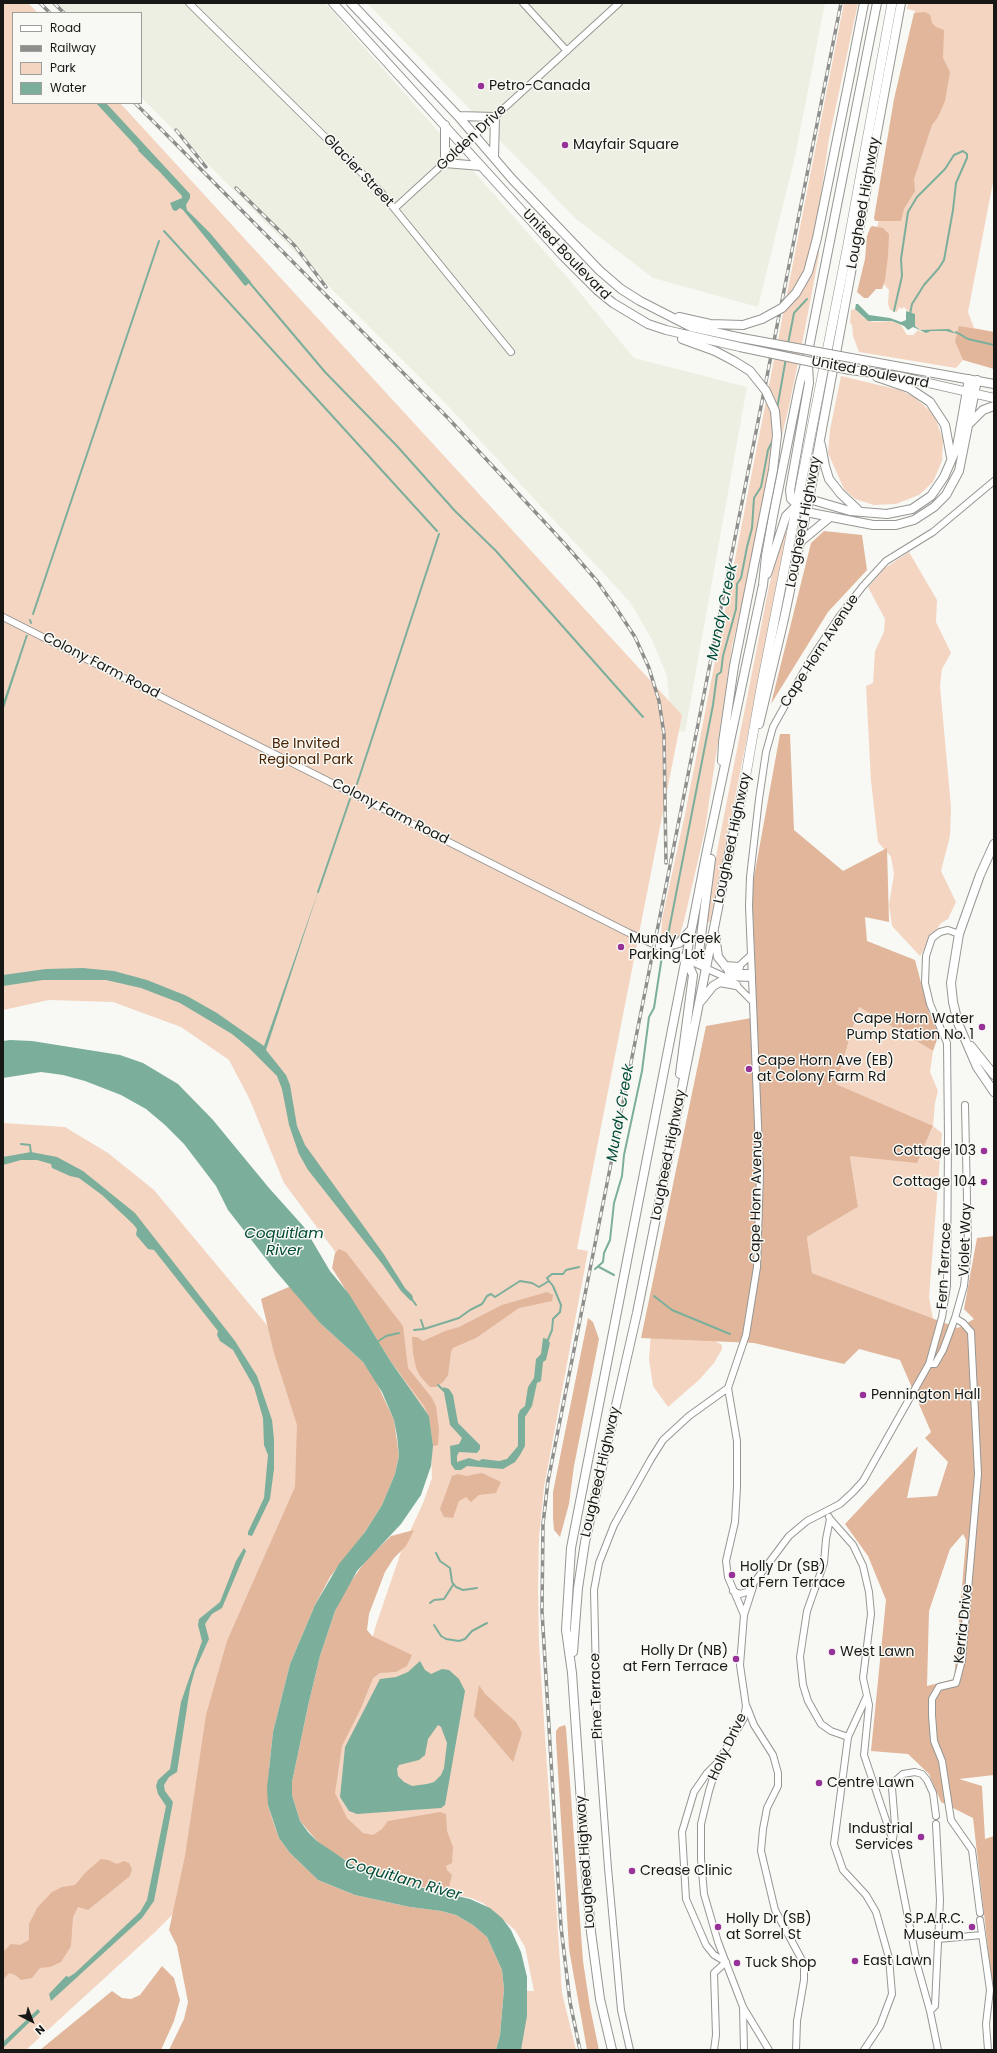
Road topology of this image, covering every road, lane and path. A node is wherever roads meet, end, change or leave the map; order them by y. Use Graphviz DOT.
graph roads {
  1 [pos="189,3"];
  2 [pos="333,3"];
  3 [pos="351,3"];
  4 [pos="523,3"];
  5 [pos="619,3"];
  6 [pos="864,3"];
  7 [pos="877,3"];
  8 [pos="892,3"];
  9 [pos="901,3"];
  10 [pos="567,51"];
  11 [pos="458,116"];
  12 [pos="495,117"];
  13 [pos="444,125"];
  14 [pos="475,136"];
  15 [pos="464,146"];
  16 [pos="494,157"];
  17 [pos="445,163"];
  18 [pos="482,166"];
  19 [pos="395,208"];
  20 [pos="671,316"];
  21 [pos="666,330"];
  22 [pos="511,352"];
  23 [pos="807,357"];
  24 [pos="859,372"];
  25 [pos="973,380"];
  26 [pos="994,384"];
  27 [pos="966,392"];
  28 [pos="975,394"];
  29 [pos="994,398"];
  30 [pos="994,406"];
  31 [pos="969,425"];
  32 [pos="820,440"];
  33 [pos="951,457"];
  34 [pos="994,481"];
  35 [pos="801,489"];
  36 [pos="809,499"];
  37 [pos="798,505"];
  38 [pos="858,510"];
  39 [pos="806,512"];
  40 [pos="829,518"];
  41 [pos="800,542"];
  42 [pos="762,585"];
  43 [pos="3,617"];
  44 [pos="722,776"];
  45 [pos="744,786"];
  46 [pos="711,832"];
  47 [pos="994,844"];
  48 [pos="714,927"];
  49 [pos="692,928"];
  50 [pos="959,934"];
  51 [pos="661,948"];
  52 [pos="751,955"];
  53 [pos="686,960"];
  54 [pos="725,966"];
  55 [pos="739,967"];
  56 [pos="706,968"];
  57 [pos="752,975"];
  58 [pos="726,978"];
  59 [pos="736,985"];
  60 [pos="753,1002"];
  61 [pos="699,1003"];
  62 [pos="964,1036"];
  63 [pos="994,1075"];
  64 [pos="994,1092"];
  65 [pos="965,1105"];
  66 [pos="674,1127"];
  67 [pos="955,1318"];
  68 [pos="929,1364"];
  69 [pos="728,1388"];
  70 [pos="824,1512"];
  71 [pos="830,1519"];
  72 [pos="755,1584"];
  73 [pos="733,1590"];
  74 [pos="744,1615"];
  75 [pos="572,1673"];
  76 [pos="866,1698"];
  77 [pos="746,1706"];
  78 [pos="754,1725"];
  79 [pos="739,1727"];
  80 [pos="848,1737"];
  81 [pos="718,1762"];
  82 [pos="936,1816"];
  83 [pos="936,1824"];
  84 [pos="893,1841"];
  85 [pos="982,1935"];
  86 [pos="938,1939"];
  87 [pos="726,1962"];
  88 [pos="743,2007"];
  89 [pos="930,2011"];
  90 [pos="612,2050"];
  91 [pos="630,2050"];
  92 [pos="714,2050"];
  93 [pos="744,2050"];
  94 [pos="769,2050"];
  95 [pos="796,2050"];
  96 [pos="864,2050"];
  97 [pos="938,2050"];
  98 [pos="988,2050"];
  1 -- 19 [label="street, Glacier Street"];
  2 -- 13 [label="main road, United Boulevard"];
  3 -- 11 [label="main road, United Boulevard"];
  4 -- 10 [label="street"];
  5 -- 10 [label="street, Golden Drive"];
  6 -- 20 [label="main road, bridge"];
  7 -- 23 [label="main road, Lougheed Highway"];
  8 -- 35 [label="highway"];
  9 -- 32 [label="main road, Lougheed Highway"];
  10 -- 12 [label="street, Golden Drive"];
  11 -- 12 [label="main road"];
  11 -- 14 [label="main road, United Boulevard"];
  12 -- 14 [label="street, Golden Drive"];
  12 -- 16 [label="main road"];
  13 -- 15 [label="main road, United Boulevard"];
  13 -- 17 [label="main road"];
  14 -- 15 [label="street, Golden Drive"];
  14 -- 16 [label="main road, United Boulevard"];
  15 -- 17 [label="street, Golden Drive"];
  15 -- 18 [label="main road, United Boulevard"];
  16 -- 20 [label="main road, United Boulevard"];
  17 -- 18 [label="main road"];
  17 -- 19 [label="street, Golden Drive"];
  18 -- 21 [label="main road, United Boulevard"];
  19 -- 22 [label="street, Glacier Street"];
  20 -- 25 [label="main road, United Boulevard, bridge"];
  21 -- 24 [label="main road, United Boulevard, bridge"];
  21 -- 44 [label="main road, bridge"];
  23 -- 37 [label="main road"];
  23 -- 42 [label="main road, Lougheed Highway"];
  24 -- 27 [label="main road, United Boulevard"];
  24 -- 33 [label="main road"];
  25 -- 26 [label="main road, United Boulevard"];
  25 -- 27 [label="main road"];
  25 -- 28 [label="main road"];
  27 -- 28 [label="main road, United Boulevard"];
  27 -- 33 [label="main road"];
  28 -- 29 [label="main road, United Boulevard"];
  28 -- 31 [label="main road"];
  30 -- 31 [label="main road"];
  31 -- 40 [label="main road"];
  32 -- 36 [label="main road, Lougheed Highway"];
  32 -- 38 [label="main road"];
  33 -- 38 [label="main road"];
  34 -- 52 [label="street, Cape Horn Avenue"];
  35 -- 36 [label="highway"];
  35 -- 37 [label="highway"];
  36 -- 37 [label="main road"];
  36 -- 38 [label="main road"];
  36 -- 39 [label="main road, Lougheed Highway"];
  37 -- 39 [label="main road"];
  37 -- 42 [label="main road"];
  37 -- 45 [label="highway"];
  39 -- 40 [label="main road"];
  39 -- 41 [label="main road, Lougheed Highway"];
  40 -- 41 [label="main road"];
  41 -- 45 [label="main road, Lougheed Highway"];
  42 -- 44 [label="main road, Lougheed Highway"];
  43 -- 51 [label="street, Colony Farm Road"];
  44 -- 46 [label="main road, Lougheed Highway"];
  45 -- 48 [label="main road, Lougheed Highway"];
  46 -- 49 [label="main road, Lougheed Highway"];
  46 -- 56 [label="main road"];
  47 -- 50 [label="main road"];
  48 -- 54 [label="main road"];
  48 -- 56 [label="main road, Lougheed Highway"];
  49 -- 51 [label="main road"];
  49 -- 53 [label="main road, Lougheed Highway"];
  50 -- 62 [label="main road"];
  50 -- 68 [label="street, Fern Terrace"];
  51 -- 53 [label="street, Colony Farm Road"];
  52 -- 55 [label="street"];
  52 -- 57 [label="street, Cape Horn Avenue"];
  53 -- 56 [label="street, Colony Farm Road"];
  53 -- 66 [label="main road"];
  53 -- 75 [label="main road, Lougheed Highway"];
  54 -- 55 [label="main road"];
  54 -- 58 [label="main road"];
  55 -- 58 [label="street"];
  56 -- 58 [label="street, Colony Farm Road"];
  56 -- 61 [label="main road, Lougheed Highway"];
  57 -- 58 [label="street, Colony Farm Road"];
  57 -- 60 [label="street, Cape Horn Avenue"];
  58 -- 59 [label="main road"];
  58 -- 61 [label="main road"];
  59 -- 60 [label="street"];
  60 -- 69 [label="street, Cape Horn Avenue"];
  61 -- 66 [label="main road, Lougheed Highway"];
  62 -- 63 [label="main road"];
  62 -- 64 [label="main road"];
  65 -- 67 [label="street, Violet Way"];
  66 -- 75 [label="main road, Lougheed Highway"];
  67 -- 68 [label="street, Violet Way"];
  67 -- 85 [label="street, Kerria Drive"];
  68 -- 70 [label="street, Fern Terrace"];
  69 -- 73 [label="street, Holly Drive"];
  69 -- 91 [label="street, Pine Terrace"];
  70 -- 71 [label="street"];
  70 -- 72 [label="street, Fern Terrace"];
  71 -- 76 [label="street"];
  71 -- 80 [label="street"];
  72 -- 73 [label="street, Fern Terrace"];
  72 -- 74 [label="street"];
  73 -- 74 [label="street, Holly Drive"];
  74 -- 77 [label="street, Holly Drive"];
  75 -- 90 [label="main road, Lougheed Highway"];
  76 -- 80 [label="street"];
  76 -- 84 [label="street"];
  77 -- 78 [label="street"];
  77 -- 79 [label="street, Holly Drive"];
  78 -- 79 [label="street"];
  78 -- 95 [label="street"];
  79 -- 81 [label="street, Holly Drive"];
  80 -- 96 [label="street"];
  81 -- 87 [label="street, Holly Drive"];
  81 -- 87 [label="street"];
  82 -- 84 [label="street"];
  83 -- 86 [label="street"];
  84 -- 89 [label="street"];
  85 -- 86 [label="street"];
  85 -- 98 [label="street, Kerria Drive"];
  86 -- 89 [label="street"];
  87 -- 88 [label="street, Holly Drive"];
  87 -- 92 [label="street"];
  88 -- 93 [label="street"];
  88 -- 94 [label="street, Holly Drive"];
  89 -- 97 [label="street"];
}
